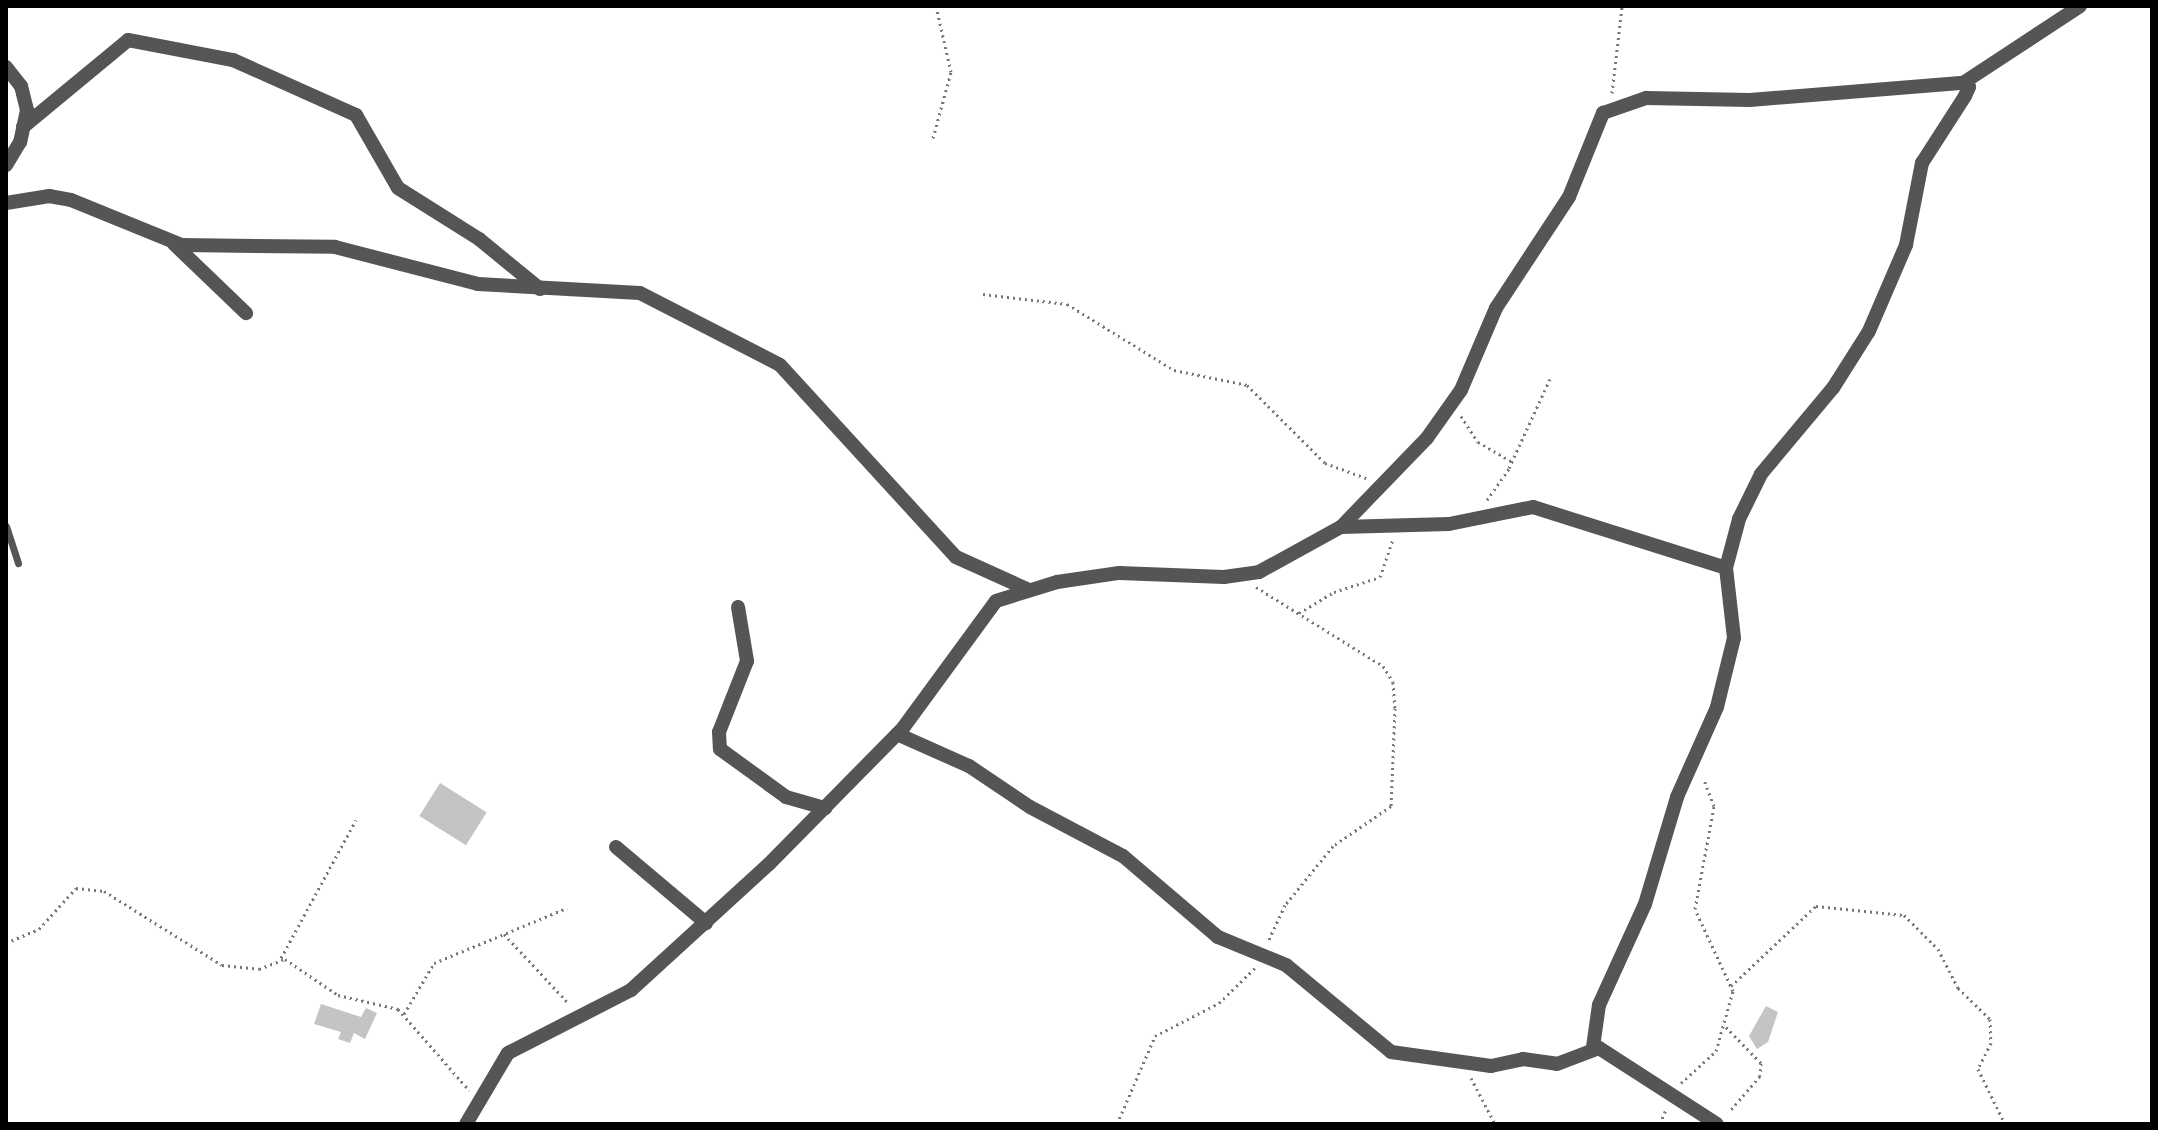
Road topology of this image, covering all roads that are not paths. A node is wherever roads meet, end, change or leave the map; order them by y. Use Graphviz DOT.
graph roads {
  1 [pos="2080,6"];
  2 [pos="6,67"];
  3 [pos="1963,83"];
  4 [pos="23,127"];
  5 [pos="6,165"];
  6 [pos="6,203"];
  7 [pos="171,242"];
  8 [pos="540,289"];
  9 [pos="246,313"];
  10 [pos="6,526"];
  11 [pos="1341,527"];
  12 [pos="18,563"];
  13 [pos="1726,568"];
  14 [pos="1027,590"];
  15 [pos="738,607"];
  16 [pos="897,734"];
  17 [pos="825,808"];
  18 [pos="616,847"];
  19 [pos="706,923"];
  20 [pos="1593,1047"];
  21 [pos="466,1124"];
  22 [pos="1717,1124"];
  1 -- 3 [label="street"];
  2 -- 4 [label="street"];
  3 -- 11 [label="street"];
  3 -- 13 [label="street"];
  4 -- 5 [label="street"];
  4 -- 8 [label="street"];
  6 -- 7 [label="street"];
  7 -- 8 [label="street"];
  7 -- 9 [label="street"];
  8 -- 14 [label="street"];
  10 -- 12 [label="lane"];
  11 -- 13 [label="street"];
  11 -- 14 [label="street"];
  13 -- 20 [label="street"];
  14 -- 16 [label="street"];
  15 -- 17 [label="street"];
  16 -- 17 [label="street"];
  16 -- 20 [label="street"];
  17 -- 19 [label="street"];
  18 -- 19 [label="street"];
  19 -- 21 [label="street"];
  20 -- 22 [label="street"];
}
